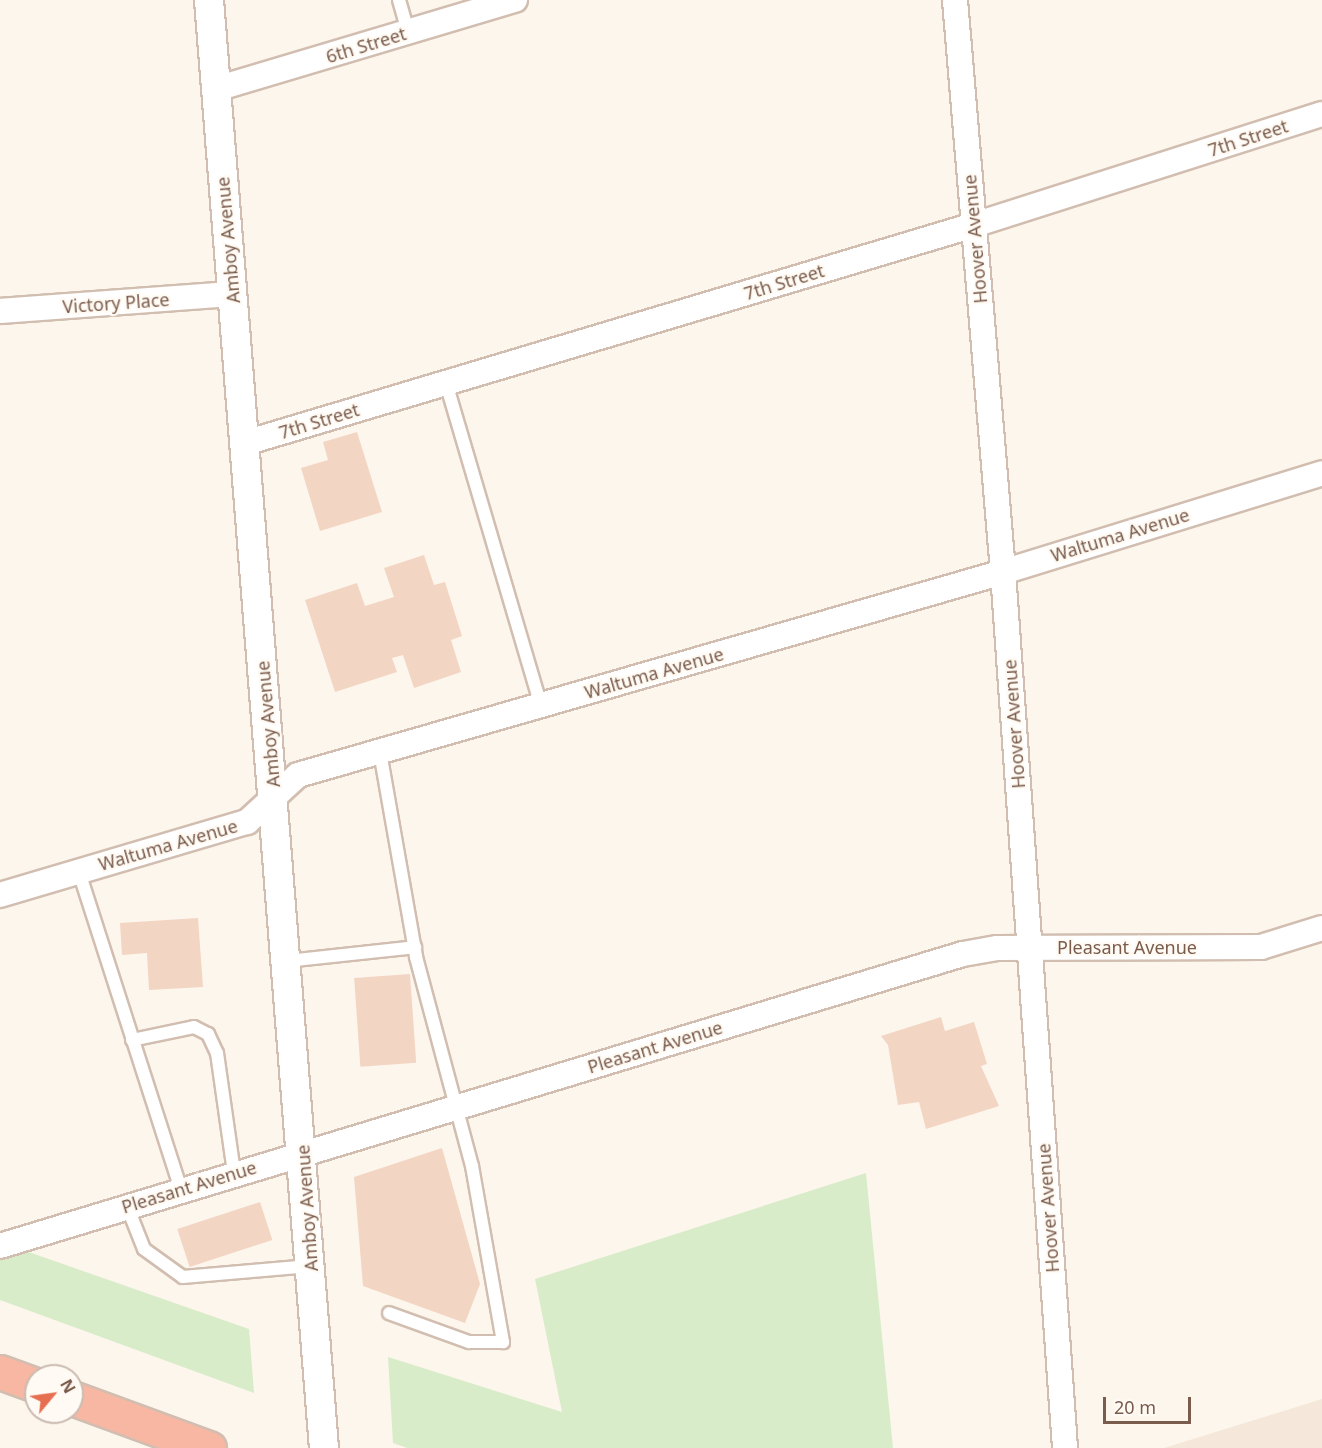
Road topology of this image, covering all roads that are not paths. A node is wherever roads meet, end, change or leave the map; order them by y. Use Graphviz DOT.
graph roads {
  1 [pos="209,0"];
  2 [pos="399,0"];
  3 [pos="515,0"];
  4 [pos="955,0"];
  5 [pos="477,5"];
  6 [pos="408,32"];
  7 [pos="216,89"];
  8 [pos="1322,114"];
  9 [pos="974,225"];
  10 [pos="232,294"];
  11 [pos="0,311"];
  12 [pos="446,383"];
  13 [pos="244,443"];
  14 [pos="1322,473"];
  15 [pos="1003,572"];
  16 [pos="542,705"];
  17 [pos="380,752"];
  18 [pos="274,799"];
  19 [pos="79,872"];
  20 [pos="0,895"];
  21 [pos="1322,928"];
  22 [pos="415,947"];
  23 [pos="1031,948"];
  24 [pos="287,961"];
  25 [pos="132,1040"];
  26 [pos="454,1107"];
  27 [pos="303,1152"];
  28 [pos="234,1173"];
  29 [pos="181,1190"];
  30 [pos="127,1206"];
  31 [pos="0,1246"];
  32 [pos="311,1266"];
  33 [pos="390,1313"];
  34 [pos="0,1372"];
  35 [pos="24,1381"];
  36 [pos="84,1402"];
  37 [pos="209,1448"];
  38 [pos="324,1448"];
  39 [pos="1065,1448"];
  1 -- 7 [label="street, Amboy Avenue"];
  2 -- 6 [label="lane"];
  3 -- 5 [label="street, 6th Street"];
  4 -- 9 [label="street, Hoover Avenue"];
  5 -- 6 [label="street, 6th Street"];
  6 -- 7 [label="street, 6th Street"];
  7 -- 10 [label="street, Amboy Avenue"];
  8 -- 9 [label="street, 7th Street"];
  9 -- 12 [label="street, 7th Street"];
  9 -- 15 [label="street, Hoover Avenue"];
  10 -- 11 [label="street, Victory Place"];
  10 -- 13 [label="street, Amboy Avenue"];
  12 -- 13 [label="street, 7th Street"];
  12 -- 16 [label="lane"];
  13 -- 18 [label="street, Amboy Avenue"];
  14 -- 15 [label="street, Waltuma Avenue"];
  15 -- 16 [label="street, Waltuma Avenue"];
  15 -- 23 [label="street, Hoover Avenue"];
  16 -- 17 [label="street, Waltuma Avenue"];
  17 -- 18 [label="street, Waltuma Avenue"];
  17 -- 22 [label="lane"];
  18 -- 19 [label="street, Waltuma Avenue"];
  18 -- 24 [label="street, Amboy Avenue"];
  19 -- 20 [label="street, Waltuma Avenue"];
  19 -- 25 [label="lane"];
  21 -- 23 [label="street, Pleasant Avenue"];
  22 -- 24 [label="lane"];
  22 -- 26 [label="lane"];
  23 -- 26 [label="street, Pleasant Avenue"];
  23 -- 39 [label="street, Hoover Avenue"];
  24 -- 27 [label="street, Amboy Avenue"];
  25 -- 28 [label="lane"];
  25 -- 29 [label="lane"];
  26 -- 27 [label="street, Pleasant Avenue"];
  26 -- 33 [label="lane"];
  27 -- 28 [label="street, Pleasant Avenue"];
  27 -- 32 [label="street, Amboy Avenue"];
  28 -- 29 [label="street, Pleasant Avenue"];
  29 -- 30 [label="street, Pleasant Avenue"];
  30 -- 31 [label="street, Pleasant Avenue"];
  30 -- 32 [label="lane"];
  32 -- 38 [label="street, Amboy Avenue"];
  34 -- 35 [label="highway"];
  36 -- 37 [label="highway"];
}
